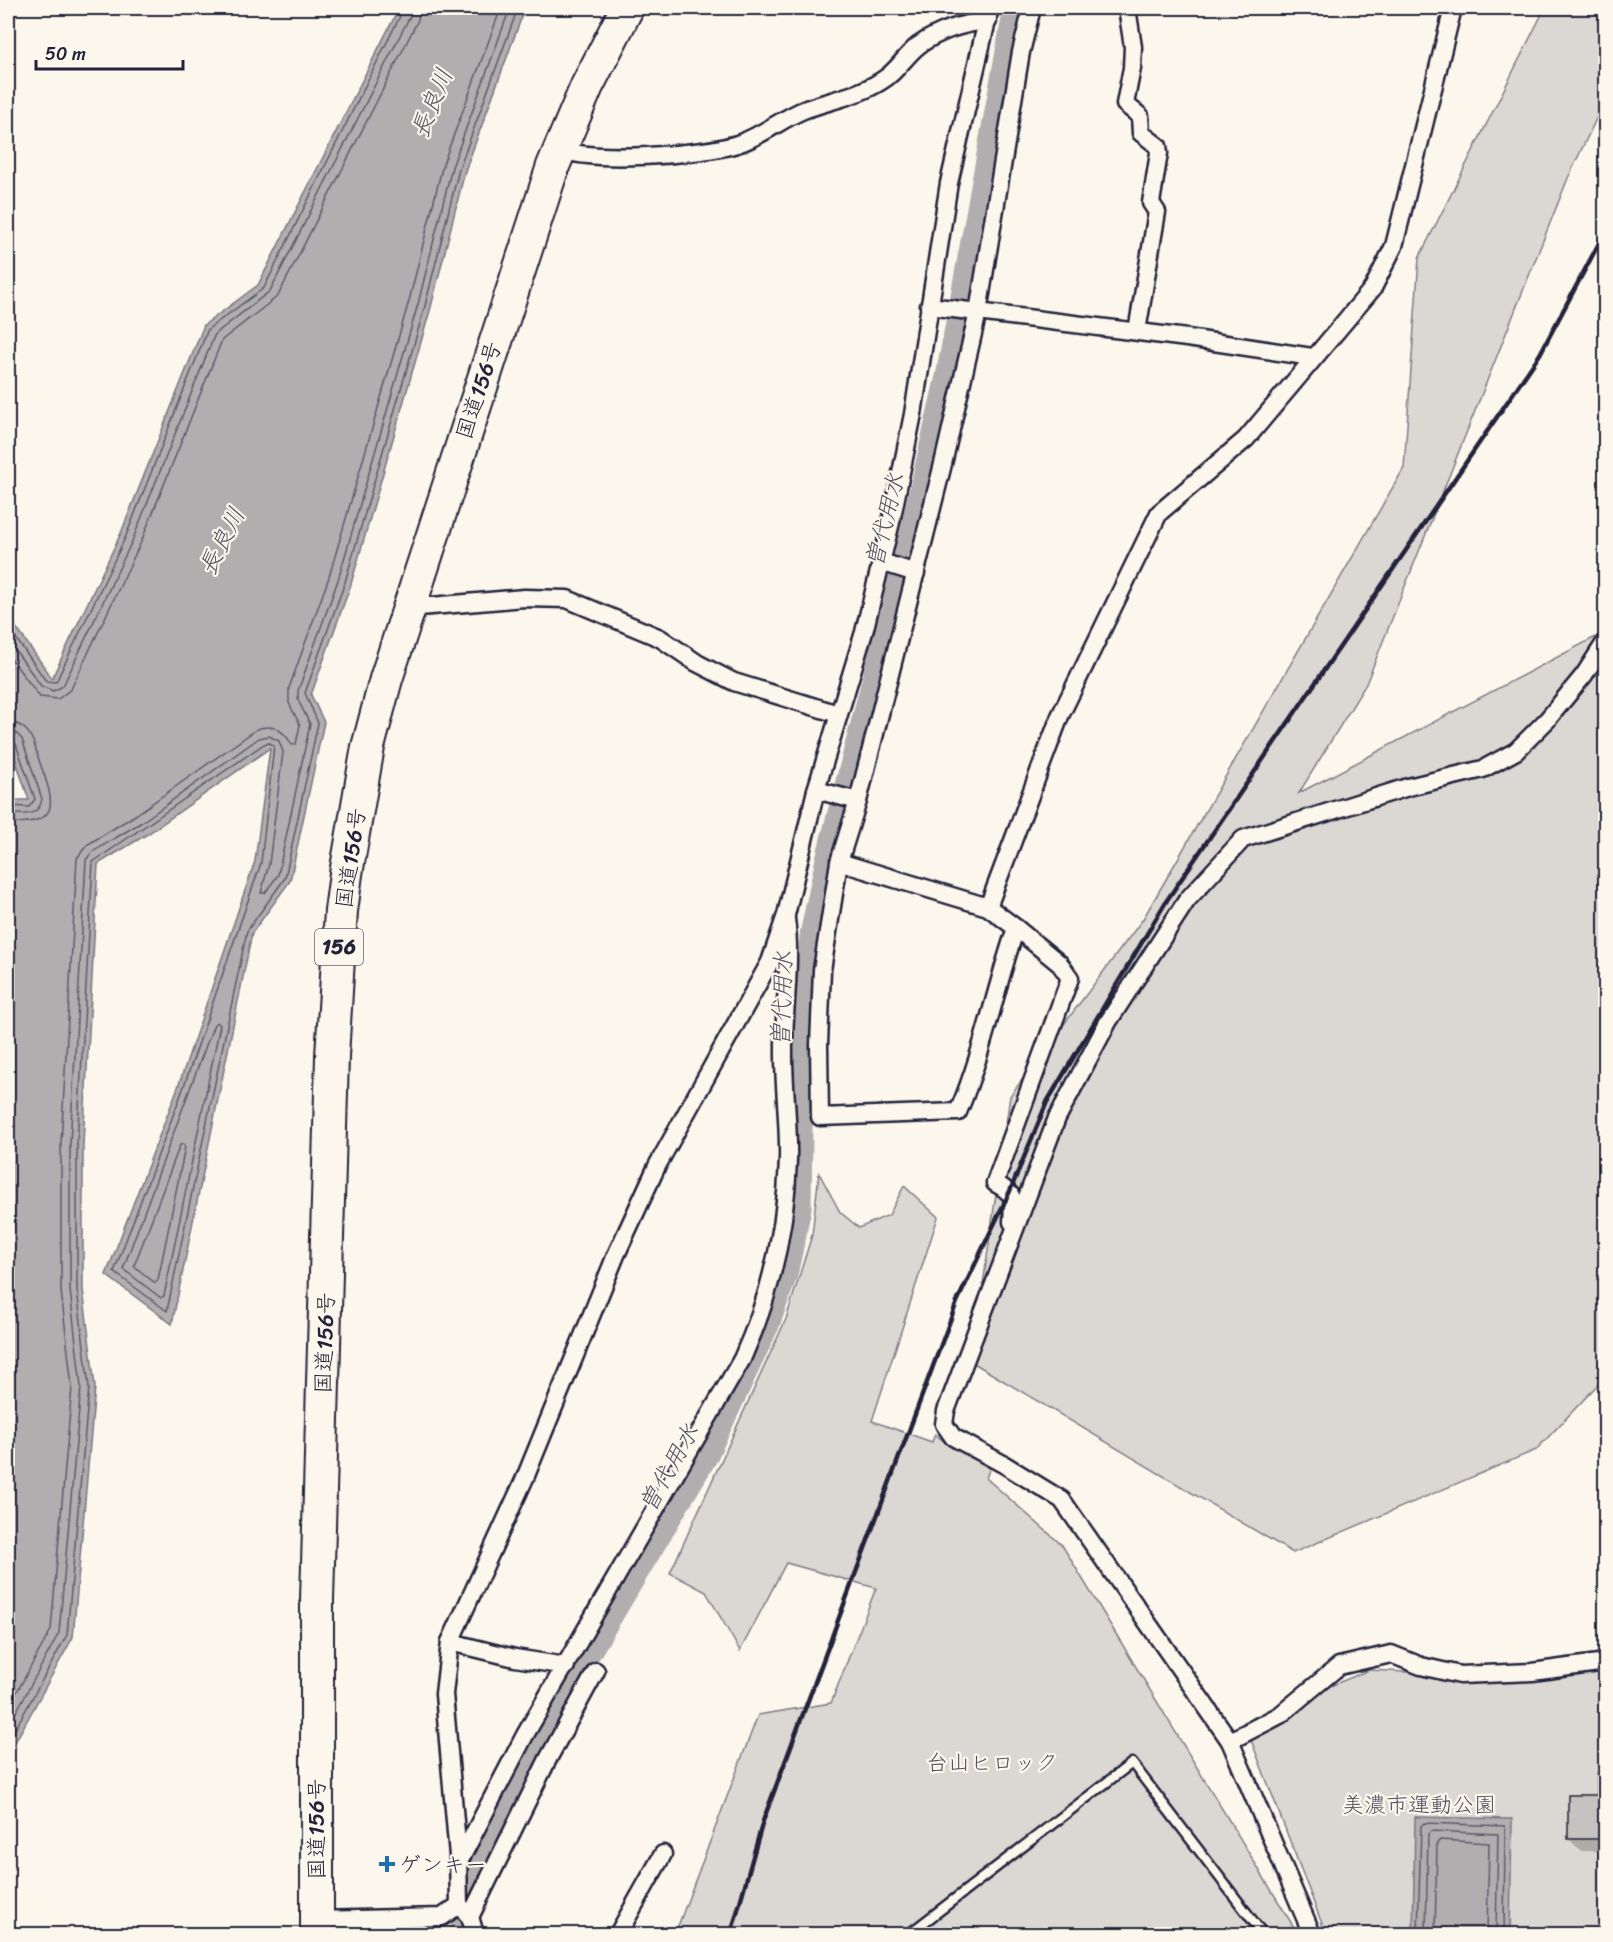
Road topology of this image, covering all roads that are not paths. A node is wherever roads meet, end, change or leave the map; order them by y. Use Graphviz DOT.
graph roads {
  1 [pos="627,8"];
  2 [pos="1032,8"];
  3 [pos="1127,8"];
  4 [pos="1453,8"];
  5 [pos="989,14"];
  6 [pos="560,148"];
  7 [pos="929,306"];
  8 [pos="973,311"];
  9 [pos="1137,331"];
  10 [pos="1312,357"];
  11 [pos="886,563"];
  12 [pos="913,572"];
  13 [pos="408,608"];
  14 [pos="1605,641"];
  15 [pos="838,714"];
  16 [pos="823,792"];
  17 [pos="853,800"];
  18 [pos="839,862"];
  19 [pos="988,907"];
  20 [pos="786,915"];
  21 [pos="1016,928"];
  22 [pos="1010,1241"];
  23 [pos="450,1642"];
  24 [pos="1605,1662"];
  25 [pos="566,1666"];
  26 [pos="596,1671"];
  27 [pos="1230,1741"];
  28 [pos="663,1854"];
  29 [pos="458,1864"];
  30 [pos="464,1911"];
  31 [pos="317,1927"];
  32 [pos="475,1935"];
  33 [pos="618,1935"];
  34 [pos="909,1935"];
  35 [pos="1263,1935"];
  36 [pos="1312,1935"];
  1 -- 6 [label="highway, 国道156号 / 156"];
  2 -- 8 [label="street"];
  3 -- 9 [label="street"];
  4 -- 10 [label="street"];
  5 -- 6 [label="street"];
  5 -- 7 [label="street"];
  6 -- 13 [label="highway, 国道156号 / 156"];
  7 -- 8 [label="street"];
  7 -- 11 [label="street"];
  8 -- 9 [label="street"];
  8 -- 12 [label="street"];
  9 -- 10 [label="street"];
  10 -- 19 [label="street"];
  11 -- 12 [label="street"];
  11 -- 15 [label="street"];
  12 -- 17 [label="street"];
  13 -- 15 [label="street"];
  13 -- 31 [label="highway, 国道156号 / 156"];
  14 -- 22 [label="street"];
  15 -- 16 [label="street"];
  16 -- 17 [label="street"];
  16 -- 20 [label="street"];
  17 -- 18 [label="street"];
  18 -- 19 [label="street"];
  18 -- 21 [label="street"];
  19 -- 21 [label="street"];
  20 -- 23 [label="street"];
  20 -- 25 [label="street"];
  21 -- 22 [label="street"];
  22 -- 27 [label="street"];
  23 -- 25 [label="street"];
  23 -- 29 [label="street"];
  24 -- 27 [label="street"];
  25 -- 29 [label="street"];
  26 -- 30 [label="street"];
  27 -- 36 [label="street"];
  28 -- 33 [label="street"];
  29 -- 30 [label="street"];
  30 -- 31 [label="street"];
  30 -- 32 [label="street"];
  34 -- 35 [label="lane"];
}
